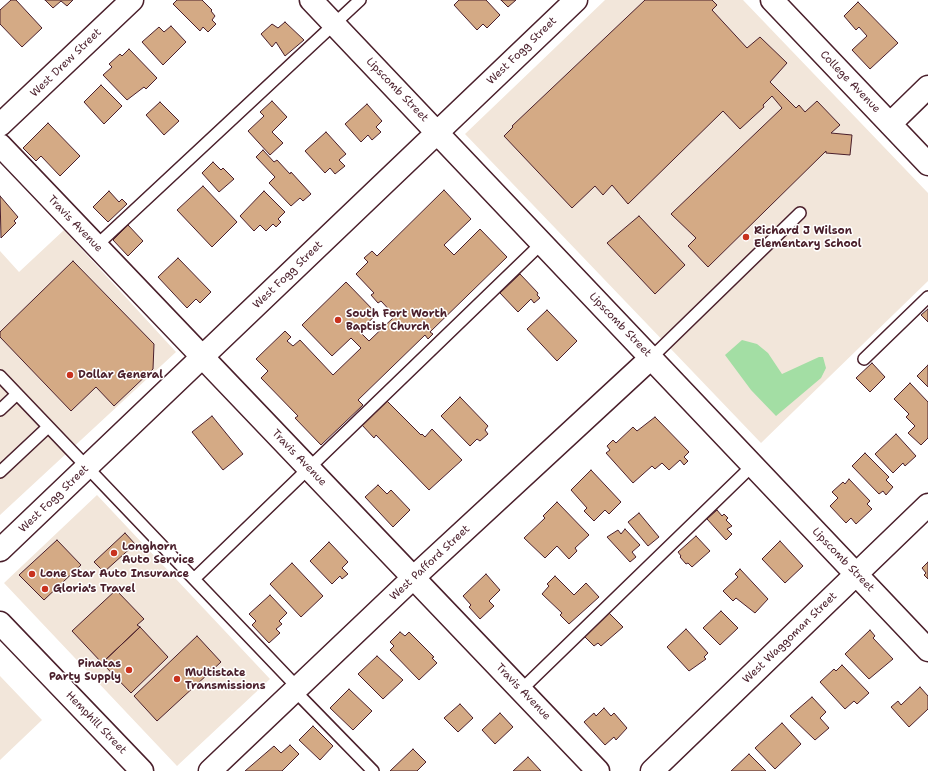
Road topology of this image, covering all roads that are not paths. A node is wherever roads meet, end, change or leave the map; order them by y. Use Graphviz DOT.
graph roads {
  1 [pos="132,0"];
  2 [pos="311,0"];
  3 [pos="360,0"];
  4 [pos="576,0"];
  5 [pos="772,0"];
  6 [pos="334,24"];
  7 [pos="928,87"];
  8 [pos="890,124"];
  9 [pos="0,126"];
  10 [pos="437,132"];
  11 [pos="0,145"];
  12 [pos="928,164"];
  13 [pos="800,213"];
  14 [pos="542,243"];
  15 [pos="96,246"];
  16 [pos="928,297"];
  17 [pos="202,357"];
  18 [pos="651,358"];
  19 [pos="864,359"];
  20 [pos="0,376"];
  21 [pos="17,394"];
  22 [pos="0,410"];
  23 [pos="48,427"];
  24 [pos="753,465"];
  25 [pos="86,468"];
  26 [pos="309,468"];
  27 [pos="0,472"];
  28 [pos="928,505"];
  29 [pos="0,550"];
  30 [pos="856,574"];
  31 [pos="413,578"];
  32 [pos="194,579"];
  33 [pos="0,623"];
  34 [pos="928,650"];
  35 [pos="297,689"];
  36 [pos="521,690"];
  37 [pos="142,771"];
  38 [pos="210,771"];
  39 [pos="373,771"];
  40 [pos="598,771"];
  41 [pos="652,771"];
  1 -- 9 [label="street, West Drew Street"];
  2 -- 6 [label="street, Lipscomb Street"];
  3 -- 6 [label="lane"];
  4 -- 10 [label="street, West Fogg Street"];
  5 -- 8 [label="street, College Avenue"];
  6 -- 10 [label="street, Lipscomb Street"];
  6 -- 15 [label="lane"];
  7 -- 8 [label="street"];
  8 -- 12 [label="street, College Avenue"];
  10 -- 14 [label="street, Lipscomb Street"];
  10 -- 17 [label="street, West Fogg Street"];
  11 -- 15 [label="street, Travis Avenue"];
  13 -- 18 [label="lane"];
  14 -- 18 [label="street, Lipscomb Street"];
  14 -- 26 [label="lane"];
  15 -- 17 [label="street, Travis Avenue"];
  16 -- 19 [label="lane"];
  17 -- 25 [label="street, West Fogg Street"];
  17 -- 26 [label="street, Travis Avenue"];
  18 -- 24 [label="street, Lipscomb Street"];
  18 -- 31 [label="street, West Pafford Street"];
  20 -- 21 [label="lane"];
  21 -- 22 [label="lane"];
  21 -- 23 [label="lane"];
  23 -- 25 [label="lane"];
  23 -- 27 [label="lane"];
  24 -- 30 [label="street, Lipscomb Street"];
  24 -- 36 [label="lane"];
  25 -- 29 [label="street, West Fogg Street"];
  25 -- 32 [label="lane"];
  26 -- 31 [label="street, Travis Avenue"];
  26 -- 32 [label="lane"];
  28 -- 30 [label="street, West Waggoman Street"];
  30 -- 34 [label="street, Lipscomb Street"];
  30 -- 41 [label="street, West Waggoman Street"];
  31 -- 35 [label="street, West Pafford Street"];
  31 -- 36 [label="street, Travis Avenue"];
  32 -- 35 [label="lane"];
  33 -- 37 [label="street, Hemphill Street"];
  35 -- 38 [label="street, West Pafford Street"];
  35 -- 39 [label="lane"];
  36 -- 40 [label="street, Travis Avenue"];
}
